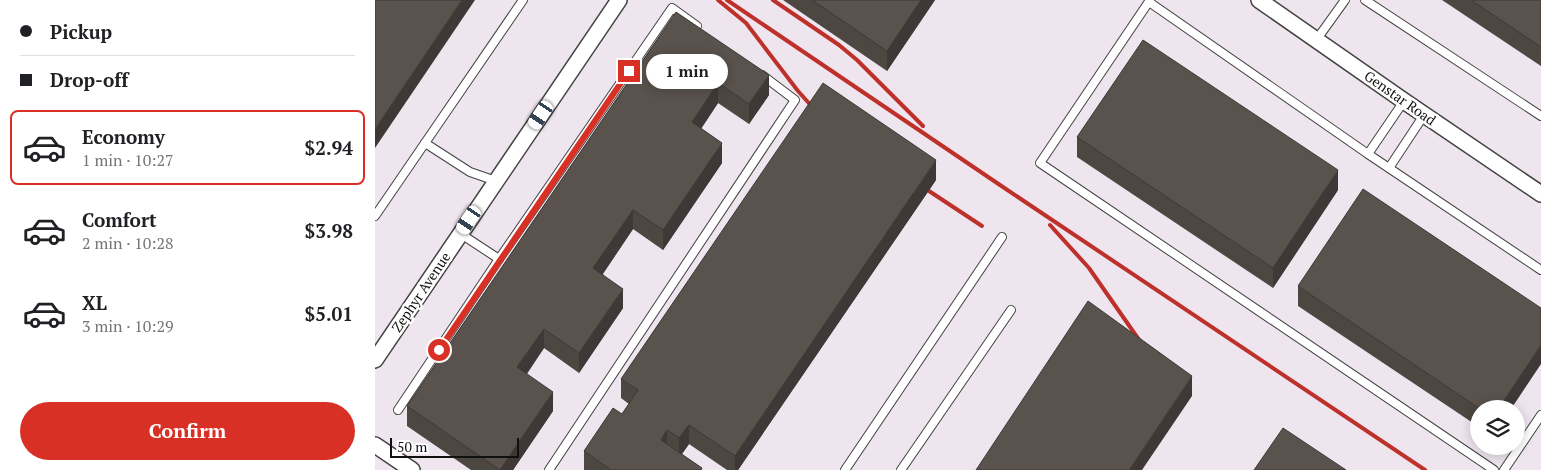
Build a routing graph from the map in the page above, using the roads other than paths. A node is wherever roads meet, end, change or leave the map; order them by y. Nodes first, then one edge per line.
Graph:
1 (523, 0) edge
2 (619, 0) edge
3 (1259, 0) edge
4 (1345, 0) edge
5 (1365, 0) edge
6 (1149, 1) edge
7 (703, 31) edge
8 (1317, 39) junction
9 (757, 71) edge
10 (1404, 101) junction
11 (1425, 115) junction
12 (1541, 116) edge
13 (425, 143) junction
14 (1368, 154) junction
15 (1389, 168) junction
16 (496, 181) junction
17 (1541, 194) edge
18 (375, 216) edge
19 (461, 234) junction
20 (1001, 237) dead end
21 (499, 259) junction
22 (1541, 270) edge
23 (1011, 310) dead end
24 (375, 360) edge
25 (398, 410) dead end
26 (1541, 415) edge
27 (375, 445) edge
28 (412, 470) edge
29 (549, 470) edge
30 (845, 470) edge
31 (901, 470) edge
32 (1495, 470) edge
33 (1504, 470) edge

1 - 13 lane
2 - 16 street, Zephyr Avenue
3 - 8 street, Genstar Road
4 - 8 lane
5 - 12 lane
6 - 14 lane
6 - 32 lane
7 - 21 lane
8 - 10 street, Genstar Road
9 - 29 lane
10 - 11 street, Genstar Road
10 - 14 lane
11 - 15 lane
11 - 17 street, Genstar Road
13 - 16 lane
13 - 18 lane
14 - 15 lane
15 - 22 lane
16 - 19 street, Zephyr Avenue
19 - 21 lane
19 - 24 street, Zephyr Avenue
20 - 30 lane
21 - 25 lane
23 - 31 lane
26 - 33 lane
27 - 28 street

